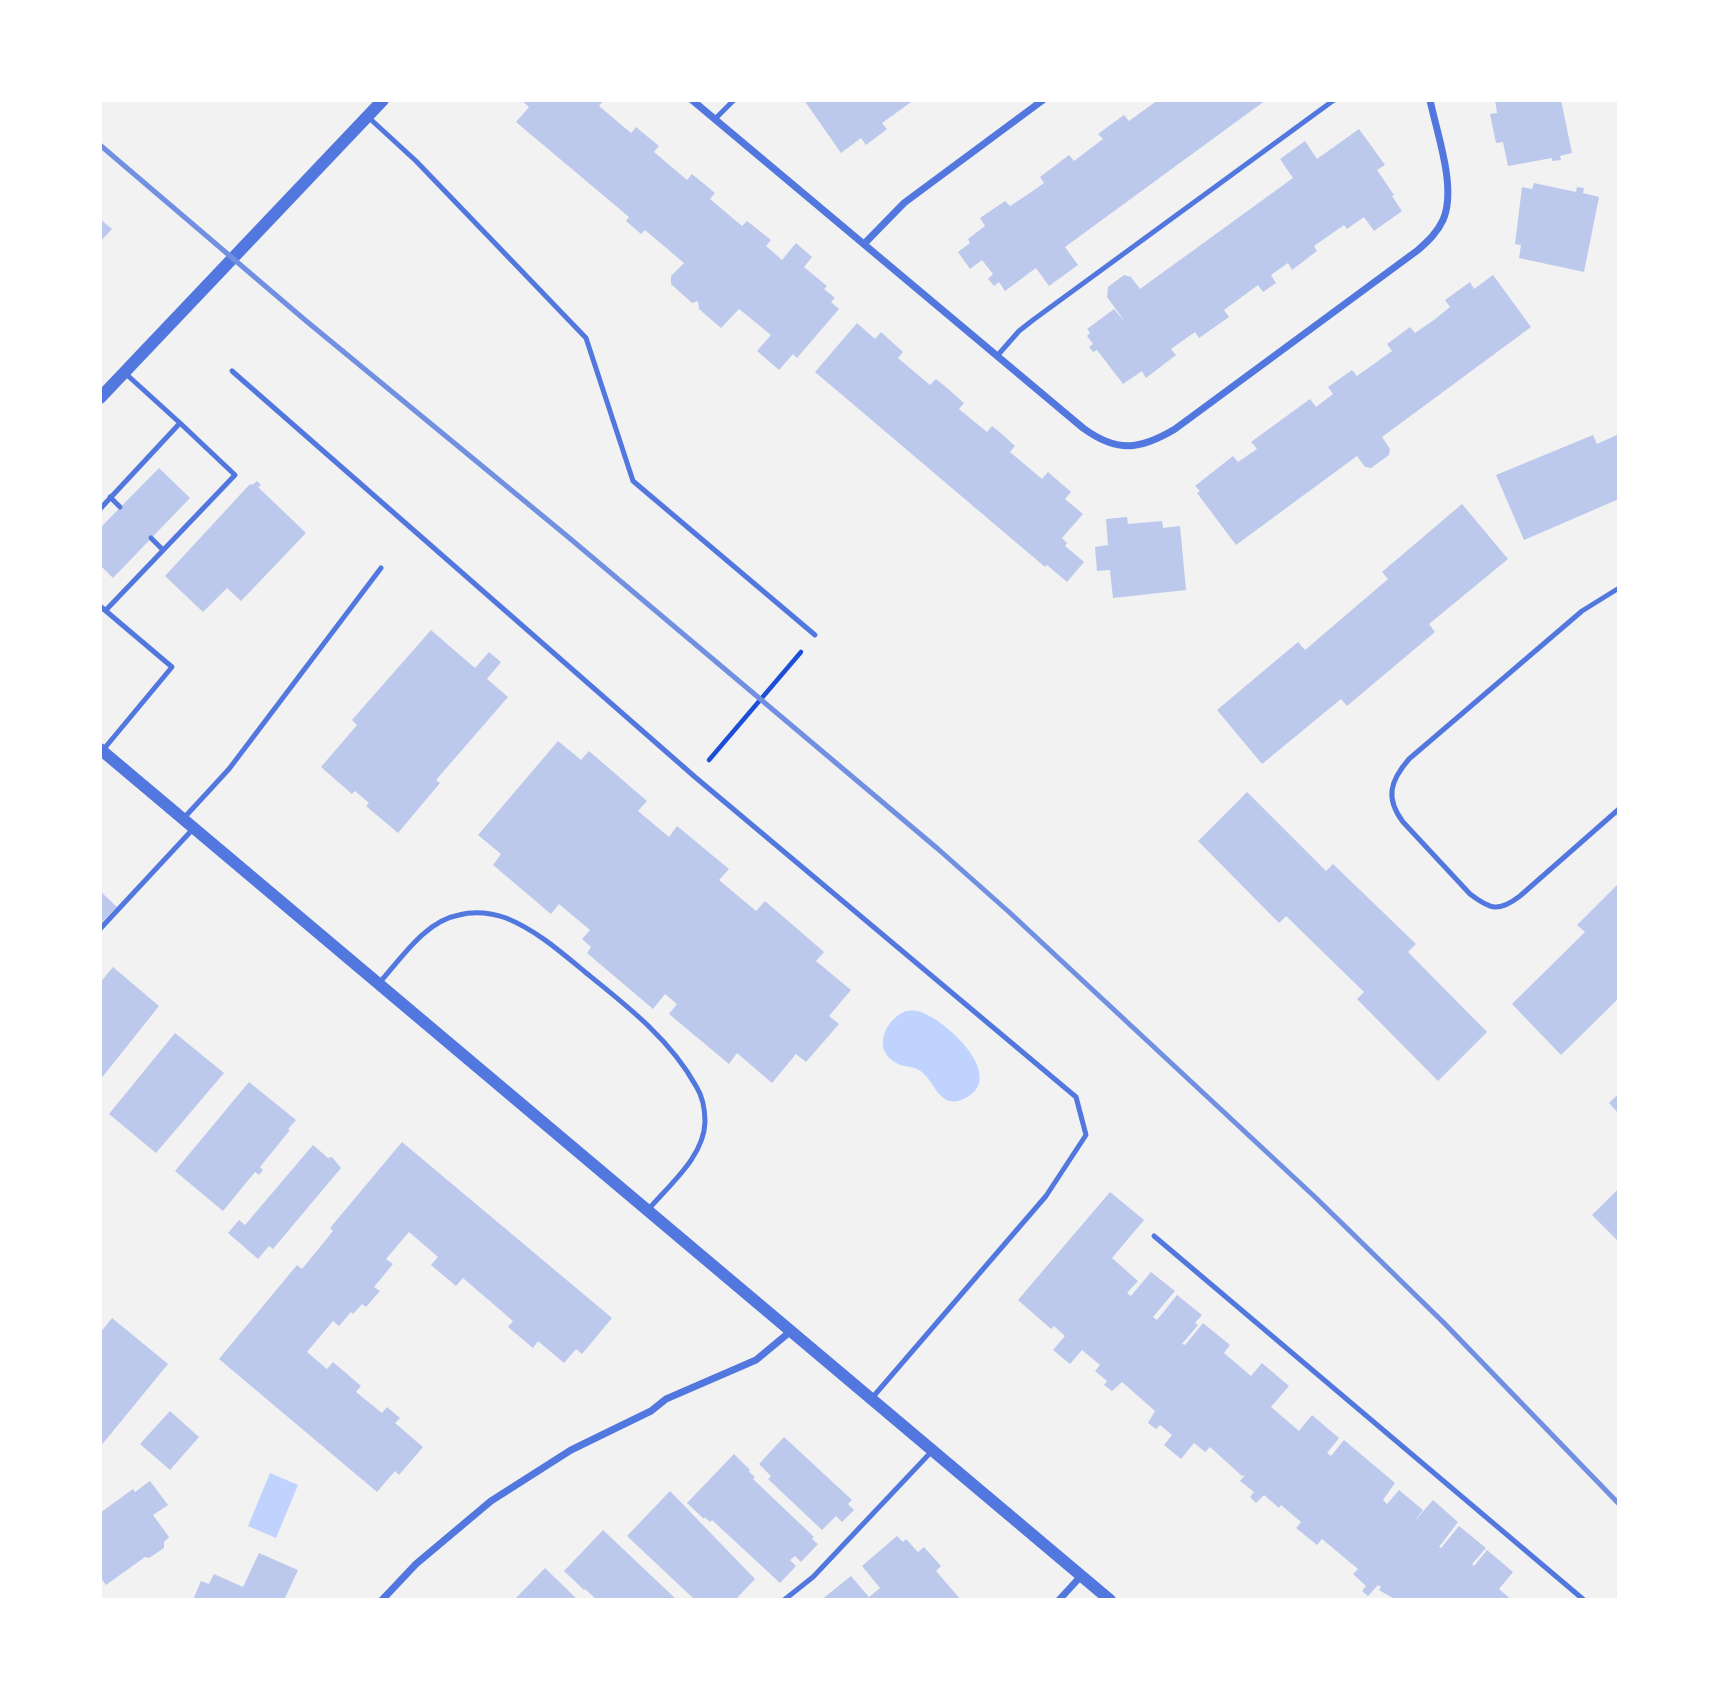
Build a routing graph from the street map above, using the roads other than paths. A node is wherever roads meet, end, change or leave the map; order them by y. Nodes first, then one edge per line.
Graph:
1 (383, 100) edge
2 (692, 100) edge
3 (734, 100) edge
4 (1043, 100) edge
5 (1334, 100) edge
6 (1430, 100) edge
7 (367, 116) junction
8 (715, 119) junction
9 (864, 244) junction
10 (997, 356) junction
11 (232, 371) dead end
12 (124, 372) junction
13 (100, 398) edge
14 (180, 423) junction
15 (110, 497) junction
16 (120, 508) dead end
17 (100, 509) edge
18 (151, 538) dead end
19 (163, 550) junction
20 (381, 568) dead end
21 (1619, 588) edge
22 (100, 606) edge
23 (106, 610) junction
24 (815, 635) road end
25 (101, 750) edge
26 (1619, 810) edge
27 (183, 819) junction
28 (194, 828) junction
29 (100, 929) edge
30 (379, 983) junction
31 (648, 1210) junction
32 (1154, 1236) dead end
33 (791, 1331) junction
34 (872, 1398) junction
35 (933, 1450) junction
36 (1081, 1576) junction
37 (382, 1600) edge
38 (783, 1600) edge
39 (1059, 1600) edge
40 (1111, 1600) edge
41 (1584, 1600) edge

1 - 7 street
2 - 8 street
3 - 8 lane
4 - 9 street
5 - 10 lane
6 - 10 street
7 - 12 street
7 - 24 lane
8 - 9 street
9 - 10 street
11 - 34 lane
12 - 13 street
12 - 14 lane
14 - 15 lane
14 - 19 lane
15 - 16 lane
15 - 17 lane
18 - 19 lane
19 - 23 lane
20 - 27 lane
21 - 26 lane
22 - 23 lane
23 - 25 lane
25 - 27 street
27 - 28 street
28 - 29 lane
28 - 30 street
30 - 31 street
30 - 31 lane
31 - 33 street
32 - 41 lane
33 - 34 street
33 - 37 street
34 - 35 street
35 - 36 street
35 - 38 lane
36 - 39 street
36 - 40 street

